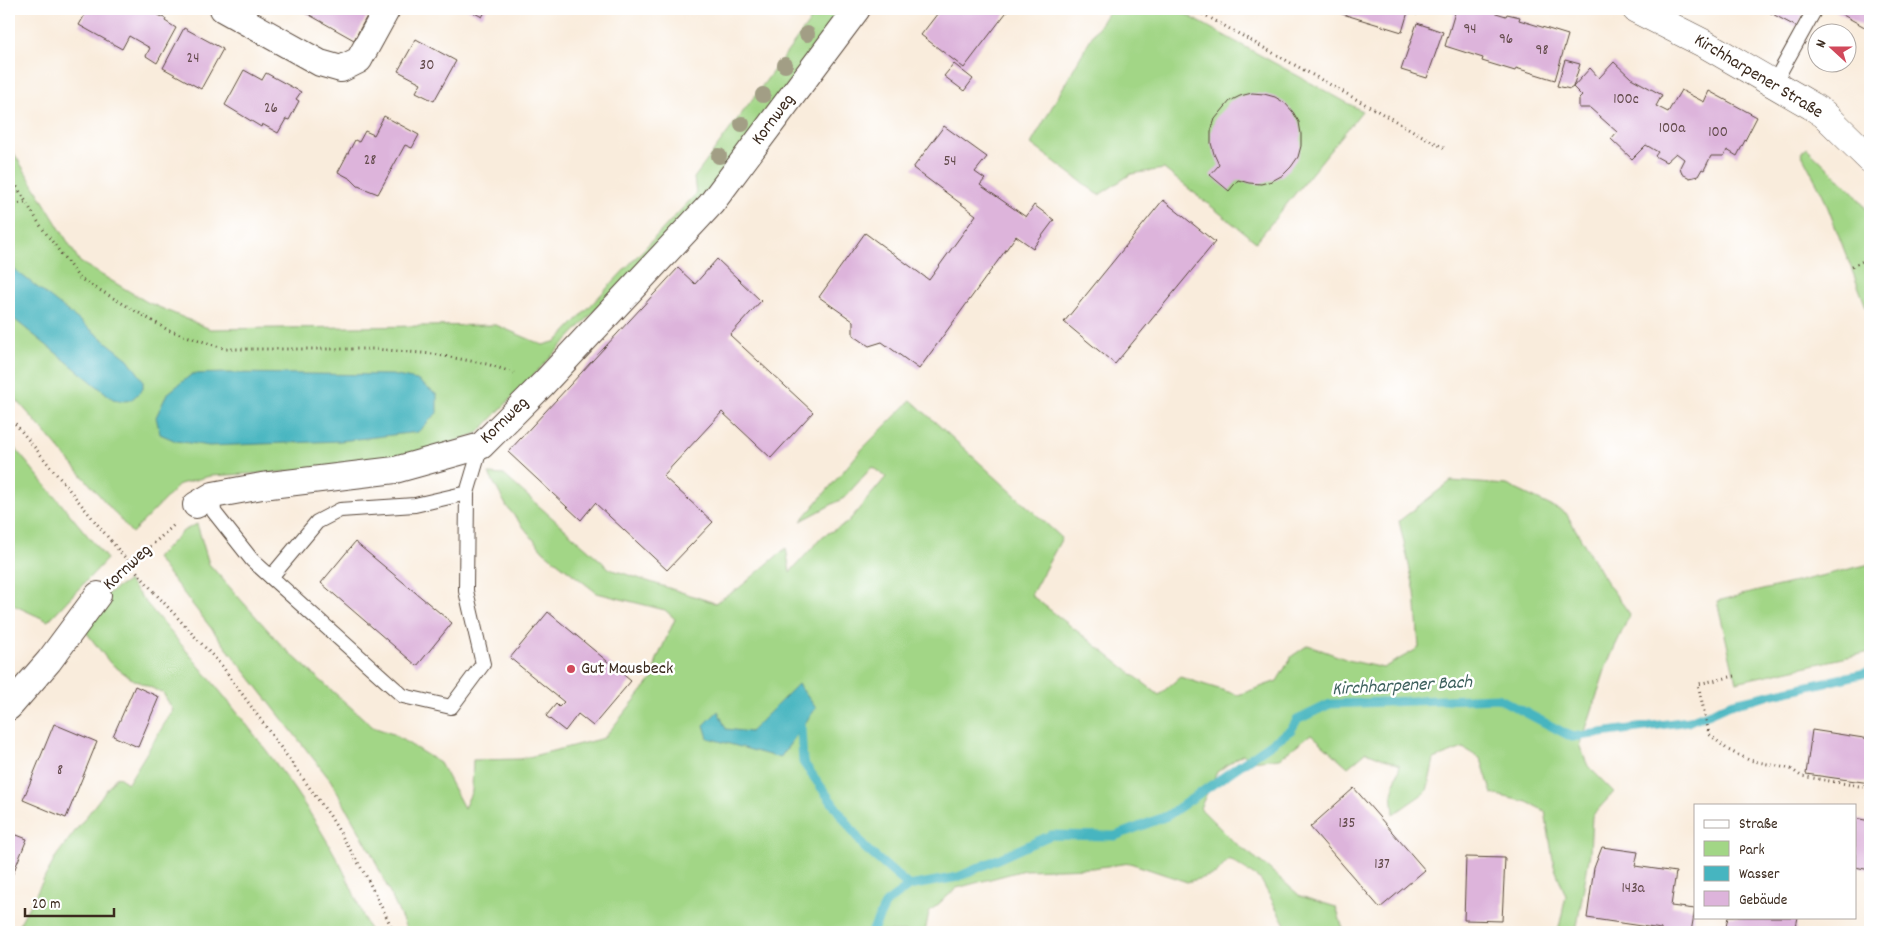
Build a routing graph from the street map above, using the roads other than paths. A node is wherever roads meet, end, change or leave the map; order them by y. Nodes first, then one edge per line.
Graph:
1 (222, 9) edge
2 (387, 9) edge
3 (857, 9) edge
4 (1636, 9) edge
5 (1815, 9) edge
6 (1774, 83) junction
7 (1870, 157) edge
8 (481, 446) junction
9 (467, 493) junction
10 (205, 500) joint
11 (271, 577) junction
12 (98, 595) road end
13 (9, 707) edge

1 - 2 street
3 - 8 street, Kornweg
4 - 6 street, Kirchharpener Straße
5 - 6 lane
6 - 7 street, Kirchharpener Straße
8 - 9 lane
8 - 10 street, Kornweg
9 - 11 lane
9 - 11 lane
10 - 11 lane
12 - 13 street, Kornweg

